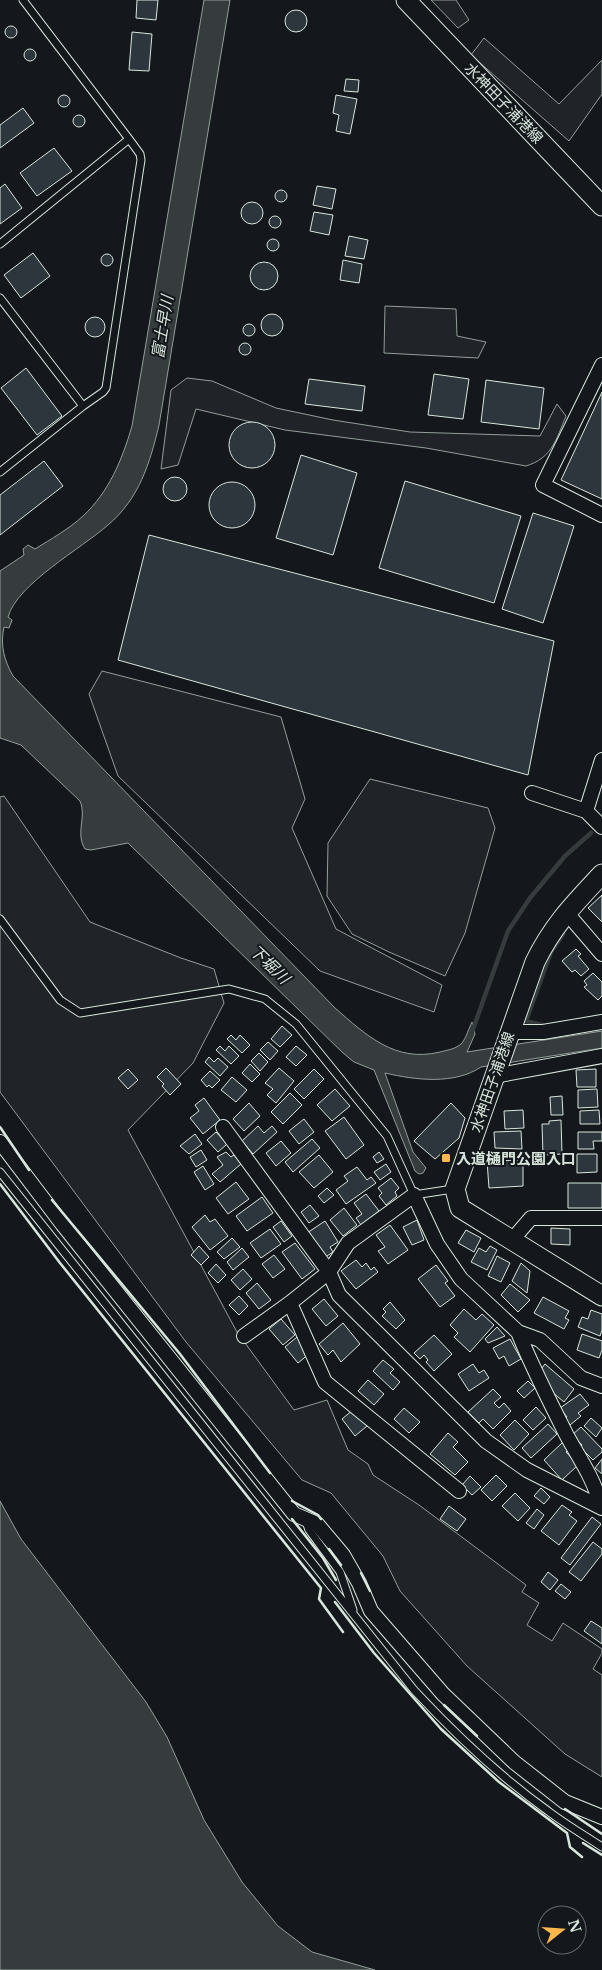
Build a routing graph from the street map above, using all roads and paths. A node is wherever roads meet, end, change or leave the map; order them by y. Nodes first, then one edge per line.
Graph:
1 (23, 0) edge
2 (406, 0) edge
3 (129, 139) junction
4 (602, 206) edge
5 (0, 244) edge
6 (0, 298) edge
7 (602, 365) edge
8 (83, 406) junction
9 (0, 472) edge
10 (602, 515) edge
11 (602, 760) edge
12 (532, 793) dead end
13 (586, 811) junction
14 (602, 827) edge
15 (602, 874) edge
16 (566, 912) junction
17 (0, 919) edge
18 (602, 954) edge
19 (602, 1022) edge
20 (508, 1037) junction
21 (602, 1056) edge
22 (495, 1073) junction
23 (223, 1127) dead end
24 (0, 1142) edge
25 (0, 1172) edge
26 (455, 1189) junction
27 (414, 1195) junction
28 (602, 1218) edge
29 (512, 1240) junction
30 (329, 1272) junction
31 (602, 1296) edge
32 (290, 1303) junction
33 (518, 1332) junction
34 (244, 1336) dead end
35 (602, 1386) edge
36 (459, 1491) dead end
37 (602, 1507) edge
38 (305, 1518) junction
39 (354, 1614) junction
40 (601, 1818) edge
41 (602, 1848) edge

1 - 3 lane
2 - 4 main road, 水神田子浦港線
3 - 5 lane
3 - 8 lane
6 - 8 lane
7 - 10 street
8 - 9 lane
11 - 13 street
12 - 13 street
13 - 14 street
15 - 16 main road, 水神田子浦港線
16 - 18 street
16 - 20 main road, 水神田子浦港線
17 - 27 lane
19 - 20 street
20 - 22 main road, 水神田子浦港線
21 - 22 street
22 - 26 main road, 水神田子浦港線
23 - 30 street
24 - 38 street
25 - 39 lane
26 - 27 lane
26 - 29 main road
27 - 30 street
27 - 33 street
28 - 29 street
29 - 31 main road
30 - 32 street
30 - 37 street
32 - 34 street
32 - 36 street
33 - 35 street
33 - 37 street
38 - 39 lane
38 - 40 street
39 - 41 lane

